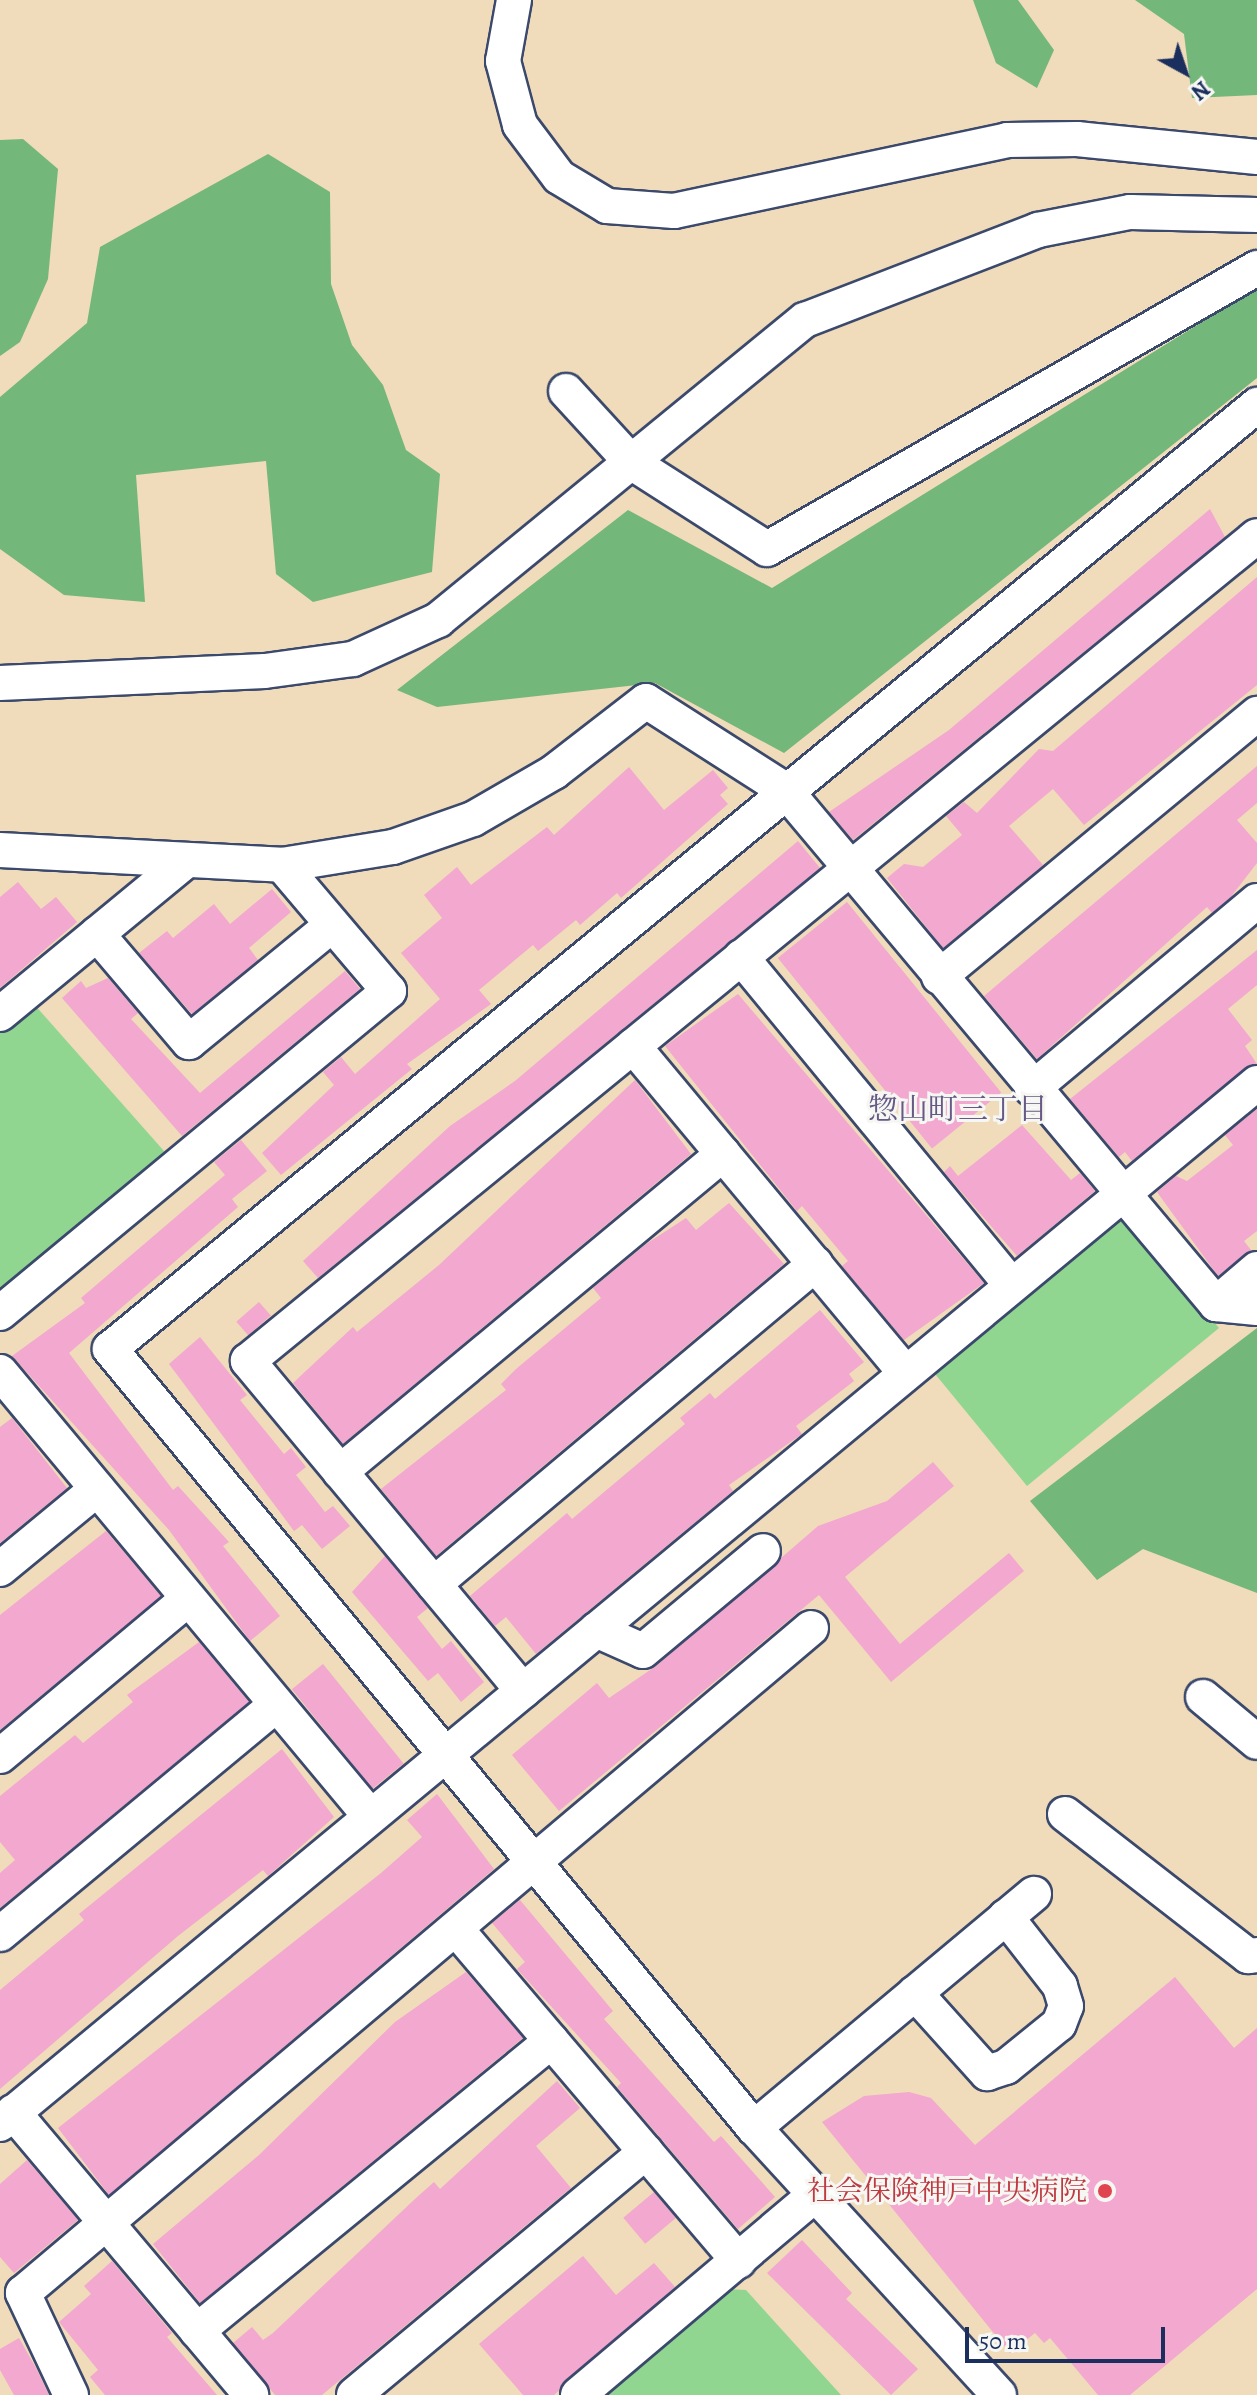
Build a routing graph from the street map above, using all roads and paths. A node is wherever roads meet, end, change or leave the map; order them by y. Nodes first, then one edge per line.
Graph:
1 (514, 0) edge
2 (1257, 157) edge
3 (1257, 215) edge
4 (1257, 268) edge
5 (566, 391) dead end
6 (1257, 405) edge
7 (631, 462) junction
8 (1257, 536) edge
9 (0, 683) edge
10 (1257, 714) edge
11 (785, 790) junction
12 (0, 850) edge
13 (187, 860) junction
14 (282, 865) junction
15 (848, 868) junction
16 (1257, 901) edge
17 (332, 925) junction
18 (97, 934) junction
19 (741, 957) junction
20 (939, 977) junction
21 (0, 1014) edge
22 (633, 1046) junction
23 (1257, 1083) edge
24 (1032, 1089) junction
25 (723, 1154) junction
26 (1122, 1196) junction
27 (815, 1264) junction
28 (1257, 1269) edge
29 (1011, 1285) junction
30 (1216, 1304) junction
31 (1257, 1308) edge
32 (0, 1313) edge
33 (904, 1371) junction
34 (1, 1377) edge
35 (340, 1472) junction
36 (97, 1489) junction
37 (763, 1551) dead end
38 (0, 1569) edge
39 (434, 1584) junction
40 (188, 1599) junction
41 (811, 1628) dead end
42 (596, 1630) junction
43 (523, 1691) junction
44 (1203, 1697) dead end
45 (276, 1705) junction
46 (1257, 1742) edge
47 (444, 1755) junction
48 (0, 1756) edge
49 (1065, 1814) dead end
50 (370, 1816) junction
51 (533, 1863) junction
52 (1034, 1894) dead end
53 (1006, 1917) junction
54 (456, 1929) junction
55 (0, 1934) edge
56 (1257, 1955) edge
57 (915, 1993) junction
58 (551, 2041) junction
59 (6, 2118) edge
60 (754, 2128) junction
61 (646, 2152) junction
62 (815, 2195) junction
63 (105, 2221) junction
64 (739, 2261) junction
65 (197, 2331) junction
66 (71, 2395) edge
67 (251, 2395) edge
68 (354, 2395) edge
69 (578, 2395) edge
70 (999, 2395) edge

1 - 2 street
3 - 7 street
4 - 7 street
5 - 7 street
6 - 11 street
7 - 9 street
8 - 15 street
10 - 20 street
11 - 14 street
11 - 15 street
11 - 47 street
12 - 13 street
13 - 14 street
13 - 18 street
14 - 17 street
15 - 19 street
15 - 20 street
16 - 24 street
17 - 18 street
17 - 32 street
18 - 21 street
19 - 22 street
19 - 29 street
20 - 24 street
22 - 25 street
22 - 35 street
23 - 26 street
24 - 26 street
25 - 27 street
25 - 35 street
26 - 29 street
26 - 30 street
27 - 33 street
27 - 39 street
28 - 30 street
29 - 33 street
30 - 31 street
33 - 42 street
34 - 36 street
35 - 39 street
36 - 38 street
36 - 40 street
37 - 42 street
39 - 43 street
40 - 45 street
40 - 48 street
41 - 51 street
42 - 43 street
43 - 47 street
44 - 46 street
45 - 50 street
45 - 55 street
47 - 50 street
47 - 51 street
49 - 56 street
50 - 59 street
51 - 54 street
51 - 60 street
52 - 53 street
53 - 57 street
53 - 57 street
54 - 58 street
54 - 63 street
57 - 60 street
58 - 61 street
58 - 65 street
59 - 63 street
60 - 62 street
61 - 64 street
61 - 68 street
62 - 64 street
62 - 70 street
63 - 65 street
63 - 66 street
64 - 69 street
65 - 67 street

